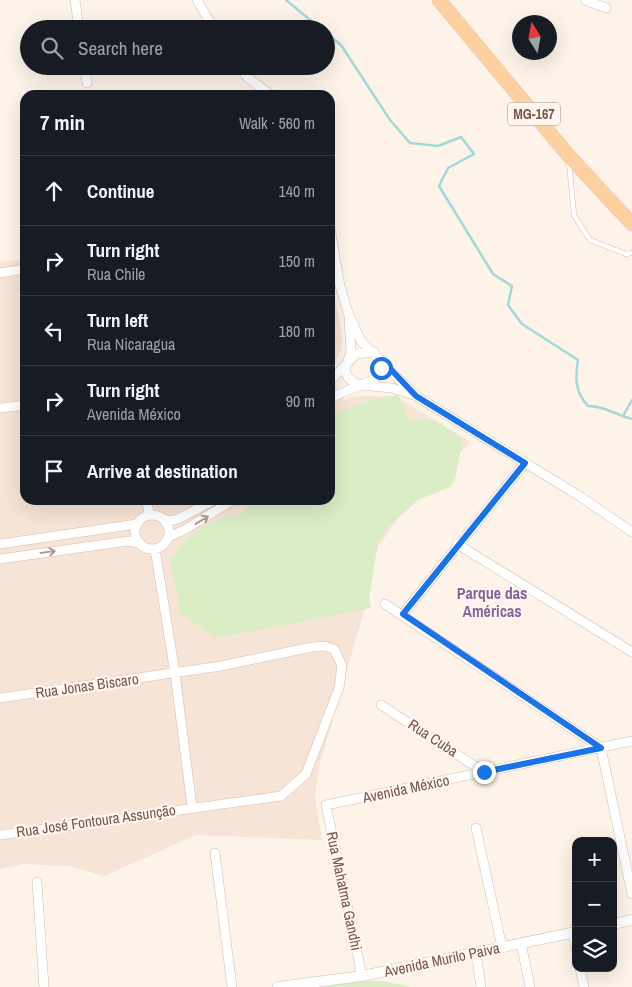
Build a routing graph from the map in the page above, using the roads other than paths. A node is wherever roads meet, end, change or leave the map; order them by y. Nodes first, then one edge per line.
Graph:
1 (75, 0) edge
2 (197, 0) edge
3 (439, 0) edge
4 (585, 0) edge
5 (606, 8) dead end
6 (78, 20) edge
7 (209, 20) edge
8 (86, 75) edge
9 (246, 75) edge
10 (87, 84) dead end
11 (264, 90) edge
12 (569, 156) junction
13 (632, 224) edge
14 (632, 253) edge
15 (335, 257) edge
16 (20, 270) edge
17 (0, 273) edge
18 (348, 313) junction
19 (374, 352) junction
20 (382, 360) junction
21 (346, 362) junction
22 (335, 377) edge
23 (362, 385) junction
24 (335, 396) edge
25 (416, 396) junction
26 (20, 405) edge
27 (0, 408) edge
28 (525, 463) junction
29 (148, 505) edge
30 (205, 505) edge
31 (225, 505) edge
32 (149, 515) junction
33 (164, 519) junction
34 (137, 524) junction
35 (632, 532) edge
36 (169, 537) junction
37 (140, 543) junction
38 (0, 544) edge
39 (458, 544) junction
40 (155, 549) junction
41 (0, 559) edge
42 (386, 604) dead end
43 (403, 614) junction
44 (334, 649) joint
45 (632, 652) edge
46 (174, 673) junction
47 (0, 698) edge
48 (381, 705) dead end
49 (632, 741) edge
50 (601, 748) junction
51 (484, 772) junction
52 (326, 805) joint
53 (192, 807) junction
54 (476, 828) dead end
55 (0, 835) edge
56 (215, 853) dead end
57 (37, 882) dead end
58 (632, 894) edge
59 (632, 920) edge
60 (617, 923) edge
61 (572, 932) edge
62 (521, 943) junction
63 (502, 947) junction
64 (476, 952) junction
65 (581, 972) edge
66 (362, 976) junction
67 (44, 987) edge
68 (232, 987) edge
69 (278, 987) edge
70 (481, 987) edge
71 (530, 987) edge
72 (584, 987) edge

1 - 6 street
2 - 7 street
3 - 12 main road, MG-167
4 - 5 street
8 - 10 street
9 - 11 street
12 - 13 main road, MG-167
12 - 14 lane
15 - 18 street
16 - 17 street
18 - 19 street
18 - 21 street
19 - 20 street
19 - 21 street
20 - 23 street
20 - 25 street
21 - 22 street
21 - 23 street
23 - 24 street
23 - 25 street
25 - 28 street
26 - 27 street
28 - 35 street
28 - 39 street
29 - 32 street
30 - 33 street
36 -> 31 street
32 - 33 street
32 - 34 street
33 - 36 street
34 - 37 street
34 - 38 street
36 - 40 street
37 - 40 street
41 -> 37 street
39 - 43 street
39 - 45 street
40 - 46 street
42 - 43 street
43 - 50 street
44 - 46 street, Rua Jonas Biscaro
44 - 53 street, Rua José Fontoura Assunção
46 - 47 street, Rua Jonas Biscaro
46 - 53 street
48 - 51 street, Rua Cuba
49 - 50 street, Avenida México
50 - 51 street, Avenida México
50 - 58 street
51 - 52 street, Avenida México
52 - 66 street, Rua Mahatma Gandhi
53 - 55 street, Rua José Fontoura Assunção
54 - 63 street
56 - 68 street
57 - 67 street
59 - 60 street
61 - 62 street, Avenida Murilo Paiva
62 - 63 street, Avenida Murilo Paiva
62 - 71 street
63 - 64 street, Avenida Murilo Paiva
64 - 66 street, Avenida Murilo Paiva
64 - 70 street
65 - 72 street
66 - 69 street, Avenida Murilo Paiva

